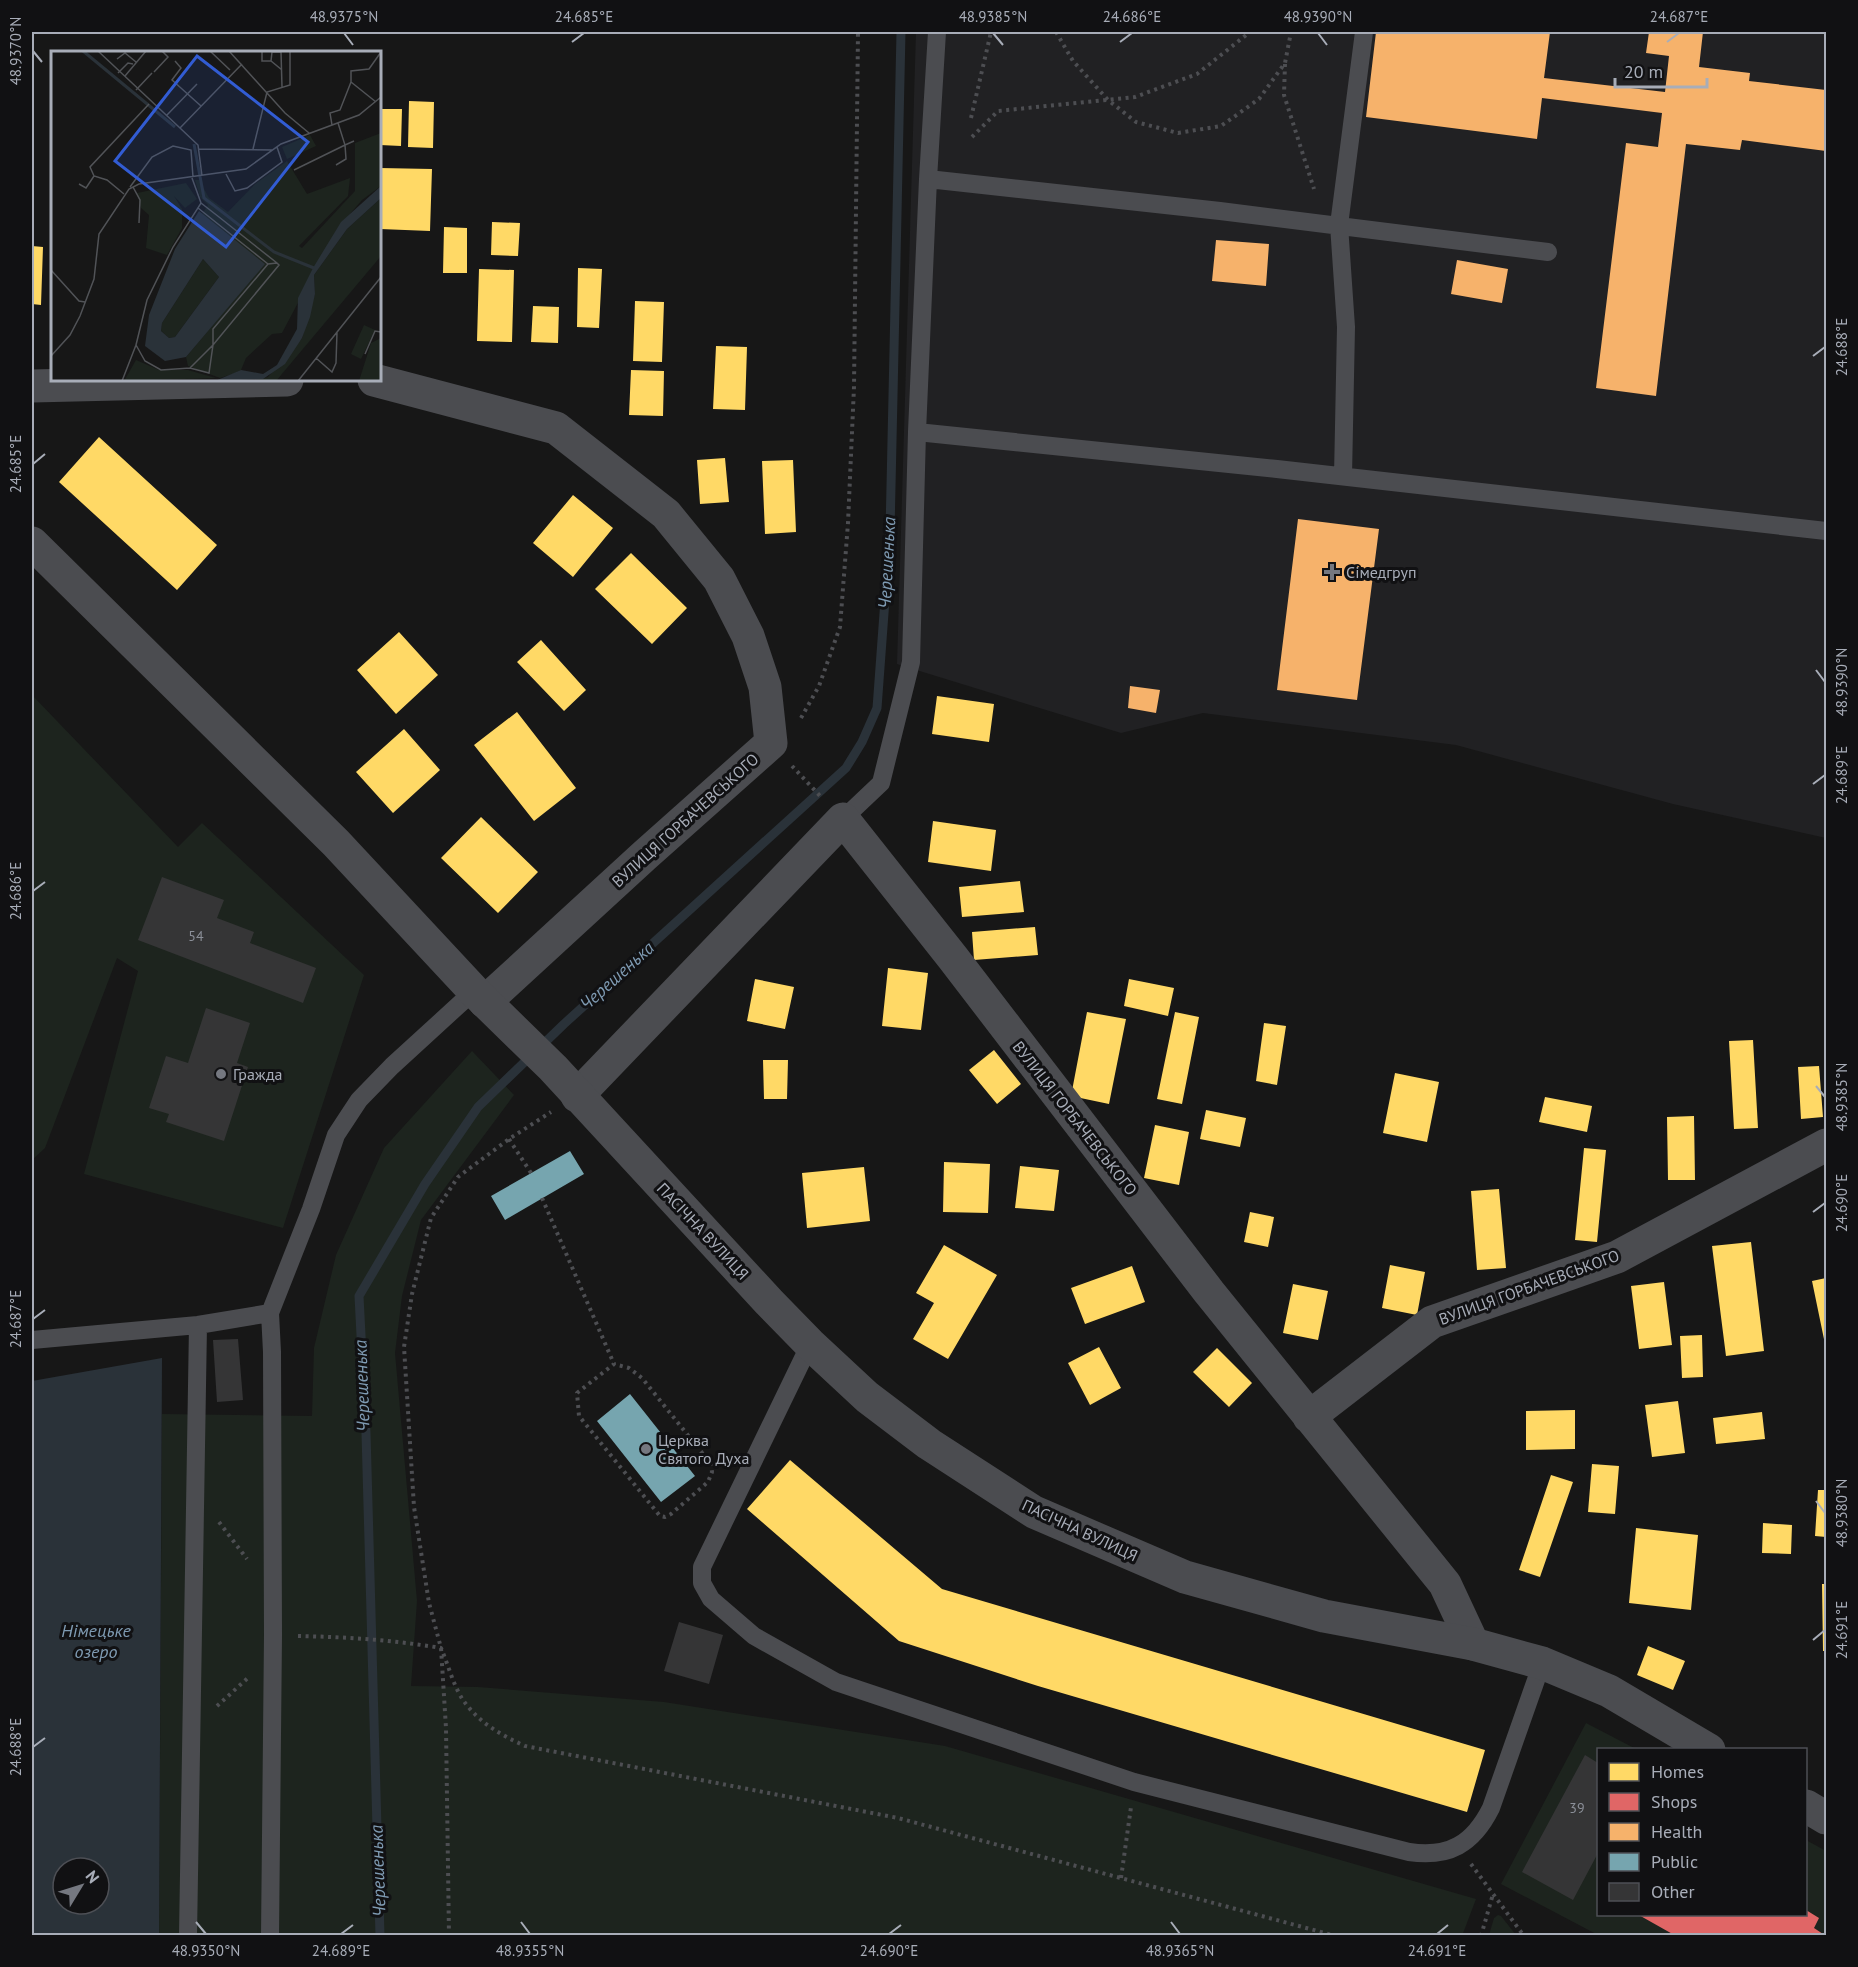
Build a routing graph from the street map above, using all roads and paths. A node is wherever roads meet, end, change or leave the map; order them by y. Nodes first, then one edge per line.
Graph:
1 (858, 32) edge
2 (937, 32) edge
3 (991, 32) edge
4 (1056, 32) edge
5 (1250, 32) edge
6 (1291, 32) edge
7 (1364, 32) edge
8 (1285, 63) junction
9 (1108, 100) junction
10 (971, 118) dead end
11 (972, 137) dead end
12 (928, 178) junction
13 (1314, 189) dead end
14 (1340, 225) junction
15 (1548, 252) dead end
16 (244, 381) edge
17 (378, 381) edge
18 (32, 386) edge
19 (917, 432) junction
20 (1343, 476) junction
21 (1827, 531) edge
22 (32, 543) edge
23 (771, 743) junction
24 (836, 812) junction
25 (479, 997) junction
26 (577, 1096) junction
27 (509, 1139) junction
28 (1827, 1145) edge
29 (531, 1173) dead end
30 (542, 1198) dead end
31 (270, 1313) junction
32 (198, 1325) junction
33 (32, 1340) edge
34 (810, 1344) junction
35 (614, 1364) junction
36 (1309, 1417) junction
37 (195, 1491) junction
38 (273, 1593) junction
39 (273, 1635) junction
40 (1473, 1644) junction
41 (441, 1648) junction
42 (273, 1656) junction
43 (1542, 1663) junction
44 (191, 1729) junction
45 (1708, 1748) edge
46 (1134, 1782) junction
47 (1807, 1807) edge
48 (1827, 1818) edge
49 (1458, 1846) junction
50 (1122, 1878) junction
51 (1493, 1894) junction
52 (188, 1935) edge
53 (270, 1935) edge
54 (449, 1935) edge
55 (1336, 1935) edge
56 (1481, 1935) edge
57 (1524, 1935) edge

1 - 23 path
2 - 12 lane
3 - 10 path
4 - 9 path
5 - 9 path
6 - 8 path
7 - 14 lane
8 - 9 path
8 - 13 path
9 - 11 path
12 - 14 lane
12 - 19 lane
14 - 15 lane
14 - 20 lane
16 - 18 street
17 - 23 street, ВУЛИЦЯ ГОРБАЧЕВСЬКОГО
19 - 20 lane
19 - 24 lane
20 - 21 lane
22 - 25 street, ПАСІЧНА ВУЛИЦЯ
23 - 24 path
23 - 25 street, ВУЛИЦЯ ГОРБАЧЕВСЬКОГО
24 - 26 street
24 - 36 street, ВУЛИЦЯ ГОРБАЧЕВСЬКОГО
25 - 26 street, ПАСІЧНА ВУЛИЦЯ
25 - 31 lane
26 - 27 path
26 - 34 street, ПАСІЧНА ВУЛИЦЯ
27 - 29 path
27 - 41 path
28 - 36 street, ВУЛИЦЯ ГОРБАЧЕВСЬКОГО
30 - 35 path
31 - 32 lane
31 - 38 lane
32 - 33 lane
32 - 37 lane
34 - 40 street, ПАСІЧНА ВУЛИЦЯ
34 - 46 lane
35 - 35 path
36 - 40 street, ВУЛИЦЯ ГОРБАЧЕВСЬКОГО
37 - 38 path
37 - 44 lane
38 - 39 lane
39 - 41 path
39 - 42 lane
40 - 43 street, ПАСІЧНА ВУЛИЦЯ
41 - 50 path
41 - 54 path
42 - 44 path
42 - 53 lane
43 - 45 street, ПАСІЧНА ВУЛИЦЯ
43 - 49 lane
44 - 52 lane
46 - 49 lane
46 - 50 path
47 - 48 street
49 - 51 path
50 - 55 path
51 - 56 path
51 - 57 path

